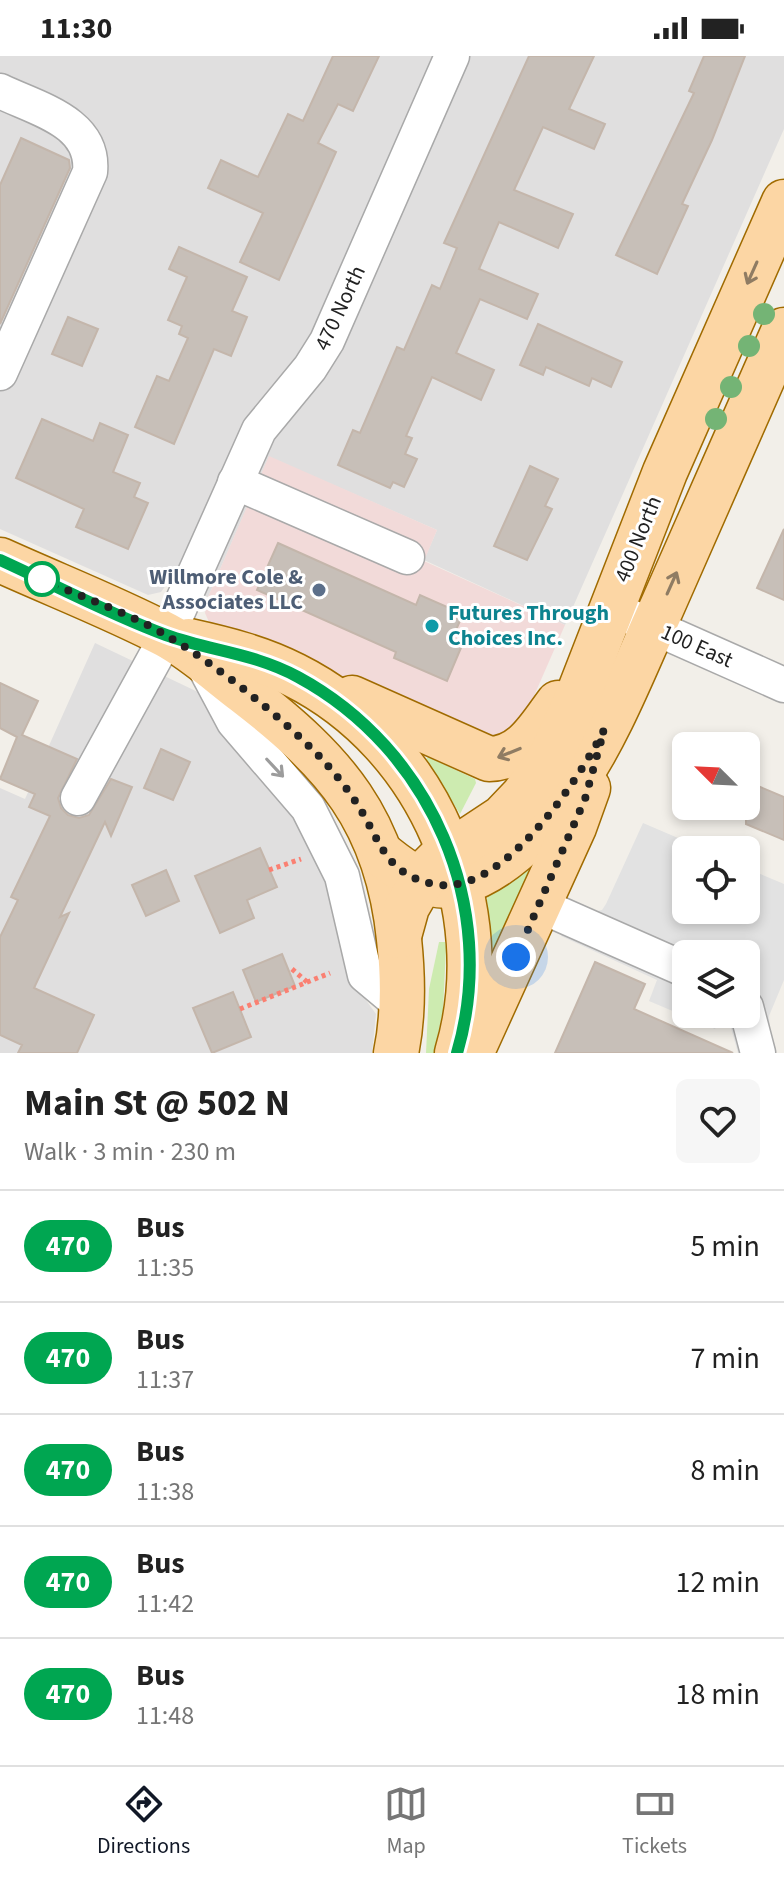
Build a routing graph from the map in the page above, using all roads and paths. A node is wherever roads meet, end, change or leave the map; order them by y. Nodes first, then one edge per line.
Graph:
1 (452, 56) edge
2 (0, 91) edge
3 (784, 202) edge
4 (784, 330) edge
5 (0, 373) edge
6 (235, 482) junction
7 (407, 557) dead end
8 (0, 560) edge
9 (610, 608) junction
10 (653, 627) junction
11 (184, 647) junction
12 (595, 653) junction
13 (295, 675) junction
14 (784, 685) edge
15 (604, 730) junction
16 (78, 798) dead end
17 (384, 856) junction
18 (301, 859) dead end
19 (269, 870) dead end
20 (444, 872) junction
21 (539, 905) junction
22 (399, 936) junction
23 (672, 964) edge
24 (292, 969) dead end
25 (330, 973) dead end
26 (307, 982) junction
27 (402, 1006) junction
28 (240, 1009) dead end
29 (751, 1028) edge
30 (396, 1053) edge
31 (457, 1053) edge
32 (471, 1053) edge
33 (758, 1053) edge

1 - 6 street, 470 North
2 - 5 street
3 -> 9 main road, 400 North
10 -> 4 main road
6 - 7 street
6 - 11 street, 470 North
8 - 11 main road
9 - 10 street, 100 East
9 - 12 main road, 400 North
10 - 14 street, 100 East
10 - 15 main road
11 - 13 main road
11 - 16 street, 470 North
11 - 17 main road
11 -> 27 street
12 -> 13 main road
12 - 20 main road, 400 North
13 - 20 main road
15 - 20 main road
15 - 21 main road
17 - 20 main road
17 - 22 main road
18 - 19 path
20 - 22 main road
20 - 31 main road
21 - 23 street
21 - 32 main road
22 - 27 main road
24 - 26 path
25 - 26 path
26 - 28 path
27 - 30 main road
29 - 33 street

